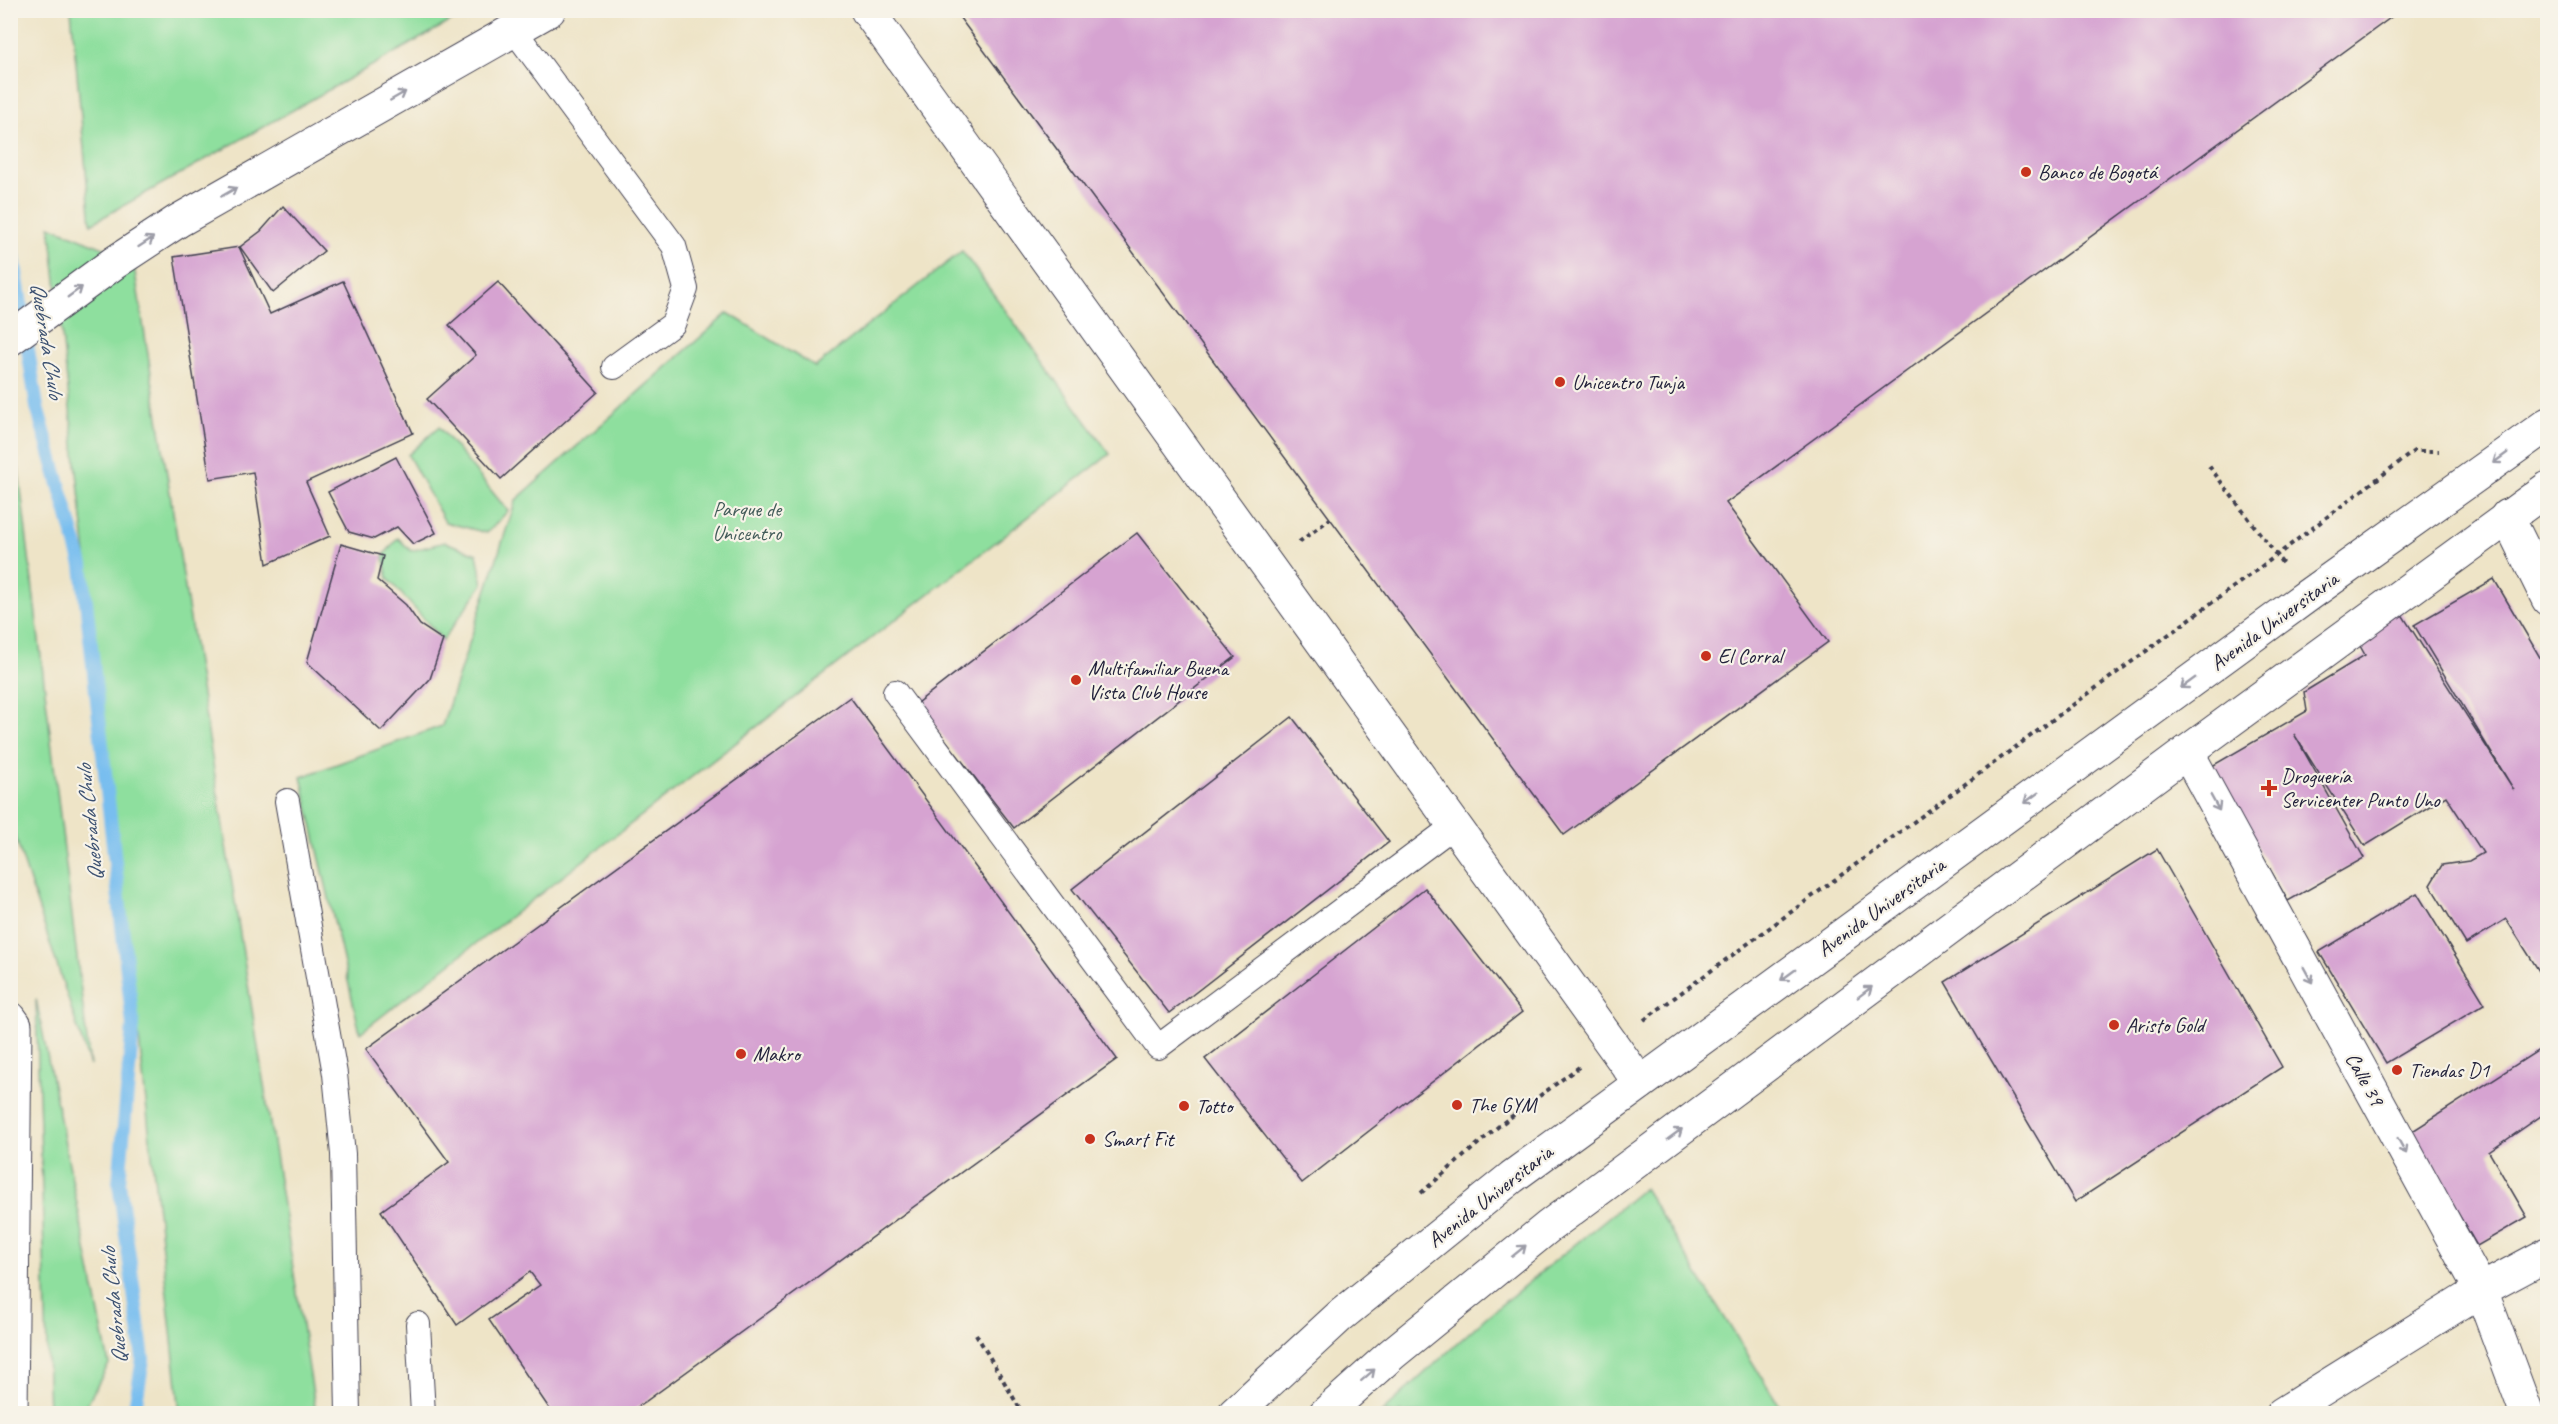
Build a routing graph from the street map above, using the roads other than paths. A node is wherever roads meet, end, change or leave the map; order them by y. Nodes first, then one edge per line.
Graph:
1 (549, 10) edge
2 (867, 10) edge
3 (514, 30) junction
4 (10, 339) edge
5 (614, 367) dead end
6 (2547, 424) edge
7 (2547, 488) edge
8 (2507, 516) junction
9 (2547, 599) edge
10 (895, 692) dead end
11 (2187, 752) junction
12 (288, 801) dead end
13 (1455, 825) junction
14 (10, 1018) edge
15 (1640, 1083) junction
16 (2547, 1254) edge
17 (2481, 1290) junction
18 (418, 1324) dead end
19 (11, 1413) edge
20 (348, 1413) edge
21 (423, 1413) edge
22 (1234, 1413) edge
23 (1324, 1413) edge
24 (2282, 1413) edge
25 (2527, 1413) edge

1 - 3 street
2 - 13 street
4 -> 3 street
3 - 5 lane
6 -> 15 street, Avenida Universitaria
7 - 8 street
8 - 9 street
8 - 11 street
10 - 13 lane
11 -> 17 street, Calle 39
23 -> 11 street
12 - 20 lane
13 - 15 street
14 - 19 street
15 - 22 street, Avenida Universitaria
16 - 17 street
17 - 24 street
17 - 25 street, Calle 39
18 - 21 lane

